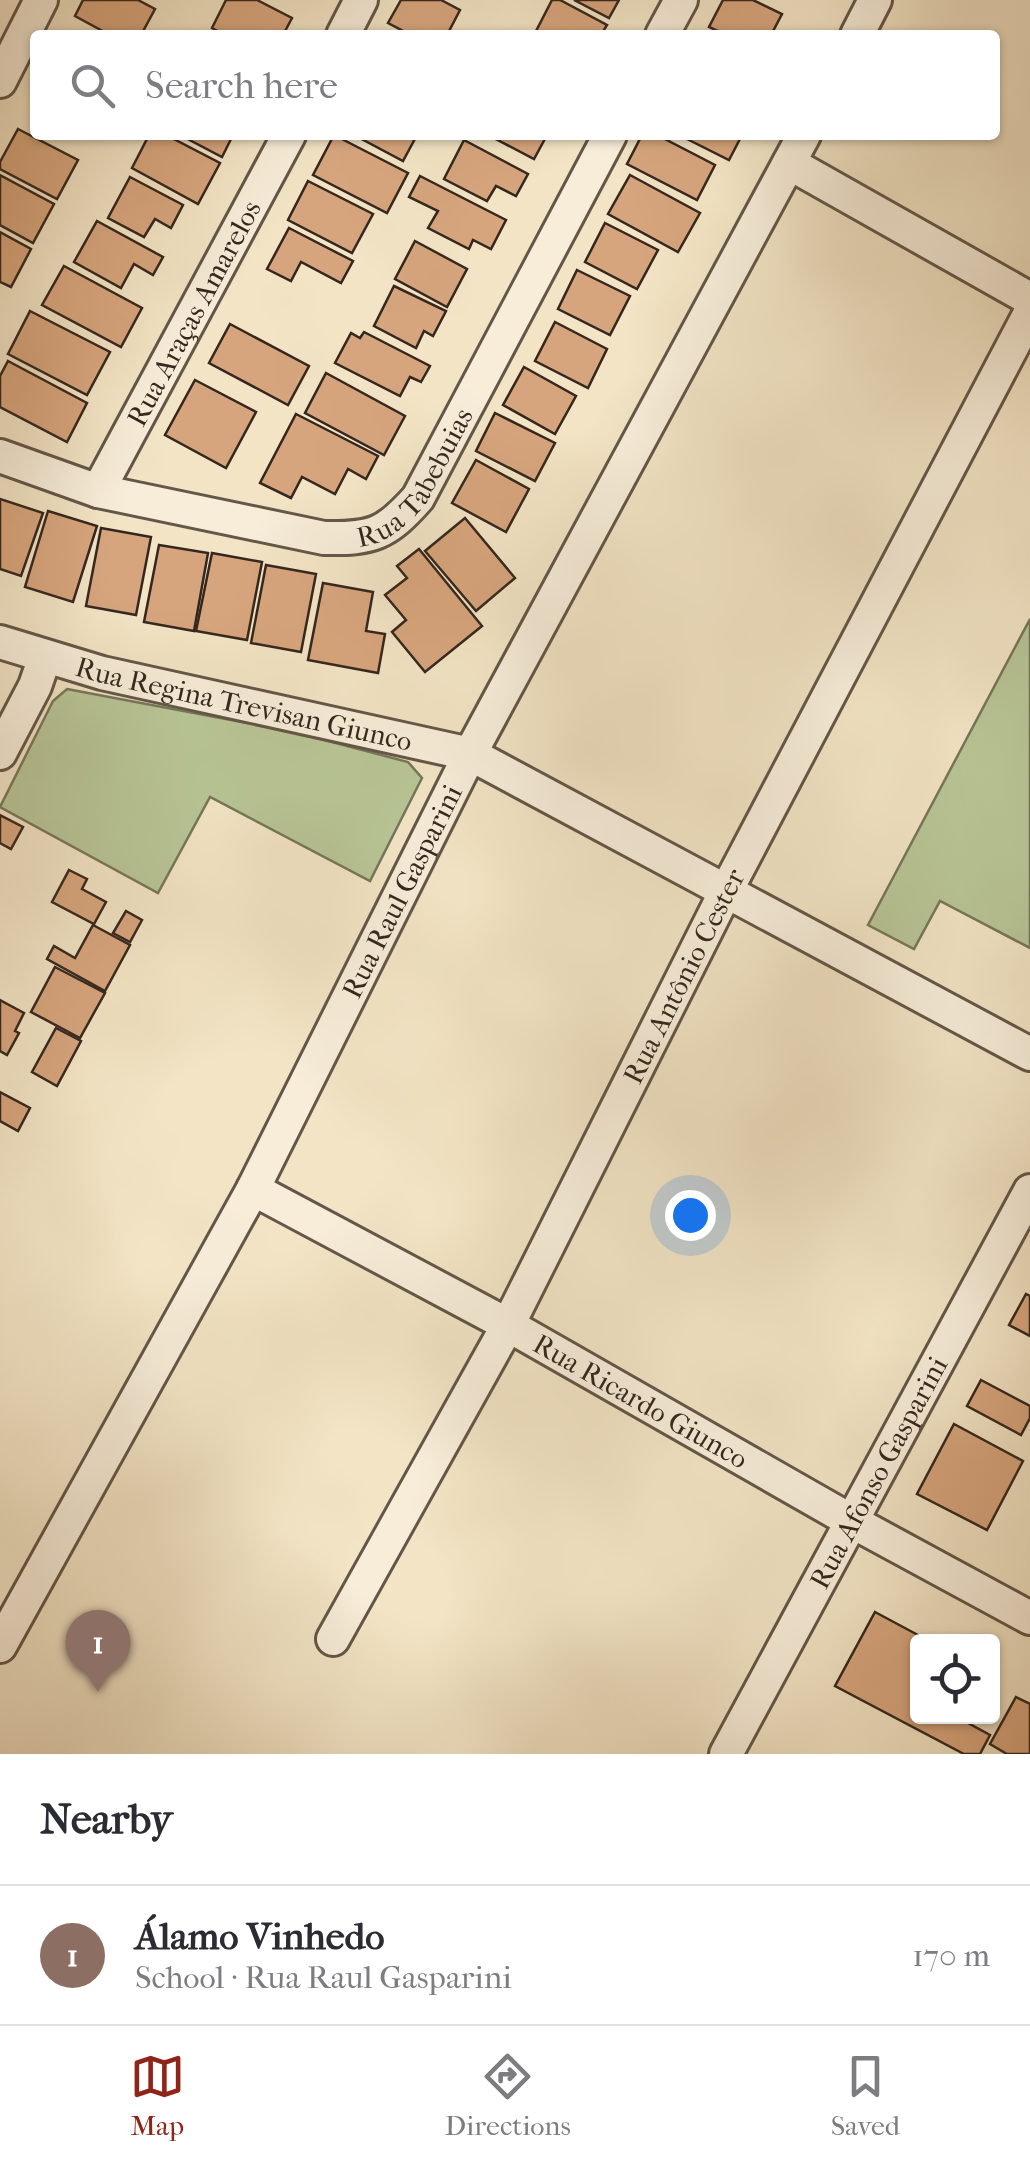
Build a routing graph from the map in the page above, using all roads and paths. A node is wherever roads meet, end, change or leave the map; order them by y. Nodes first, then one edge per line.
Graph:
1 (41, 0) edge
2 (361, 0) edge
3 (680, 0) edge
4 (875, 0) edge
5 (345, 30) edge
6 (665, 30) edge
7 (860, 30) edge
8 (0, 81) edge
9 (286, 140) edge
10 (607, 140) edge
11 (796, 149) edge
12 (1030, 299) edge
13 (1030, 314) edge
14 (0, 456) edge
15 (98, 492) junction
16 (0, 642) edge
17 (46, 658) junction
18 (0, 753) edge
19 (470, 754) junction
20 (725, 893) junction
21 (1030, 1054) edge
22 (253, 1189) junction
23 (1030, 1190) edge
24 (508, 1325) junction
25 (854, 1522) junction
26 (1030, 1618) edge
27 (333, 1639) dead end
28 (0, 1646) edge
29 (726, 1754) edge

1 - 8 street
2 - 5 street
3 - 6 street
4 - 7 street
9 - 15 street, Rua Araças Amarelos
10 - 15 street, Rua Tabebuias
11 - 12 street
11 - 19 street, Rua Raul Gasparini
13 - 20 street, Rua Antônio Cester
14 - 15 street, Rua Tabebuias
16 - 17 street, Rua Regina Trevisan Giunco
17 - 18 street
17 - 19 street, Rua Regina Trevisan Giunco
19 - 20 street, Rua Regina Trevisan Giunco
19 - 22 street, Rua Raul Gasparini
20 - 21 street, Rua Regina Trevisan Giunco
20 - 24 street, Rua Antônio Cester
22 - 24 street, Rua Ricardo Giunco
22 - 28 street, Rua Raul Gasparini
23 - 25 street, Rua Afonso Gasparini
24 - 25 street, Rua Ricardo Giunco
24 - 27 street, Rua Antônio Cester
25 - 26 street, Rua Ricardo Giunco
25 - 29 street, Rua Afonso Gasparini

